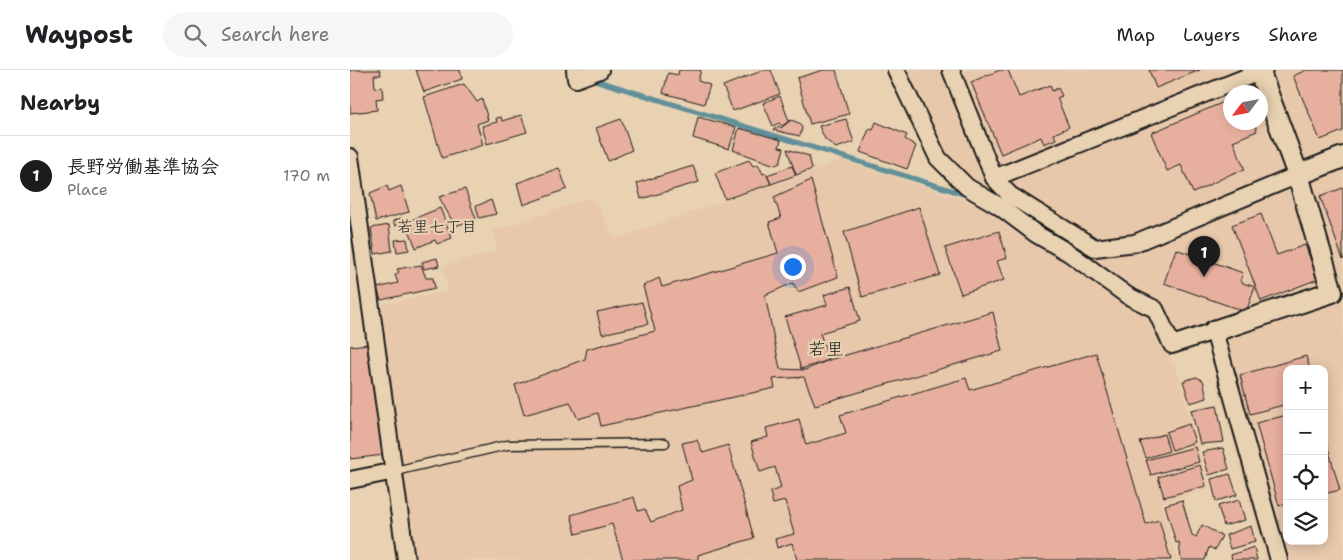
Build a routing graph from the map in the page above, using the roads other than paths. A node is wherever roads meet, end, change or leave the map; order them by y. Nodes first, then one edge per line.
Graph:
1 (575, 70) edge
2 (600, 70) edge
3 (896, 70) edge
4 (951, 70) edge
5 (1261, 71) edge
6 (350, 157) edge
7 (1343, 157) edge
8 (1298, 175) junction
9 (994, 178) junction
10 (1214, 331) junction
11 (665, 443) dead end
12 (395, 471) junction
13 (350, 480) edge
14 (406, 560) edge
15 (1279, 560) edge

1 - 2 street
3 - 10 street
4 - 9 street
5 - 8 street
5 - 9 street
6 - 12 street
7 - 8 street
8 - 9 street
8 - 10 street
10 - 15 street
11 - 12 lane
12 - 13 street
12 - 14 street

